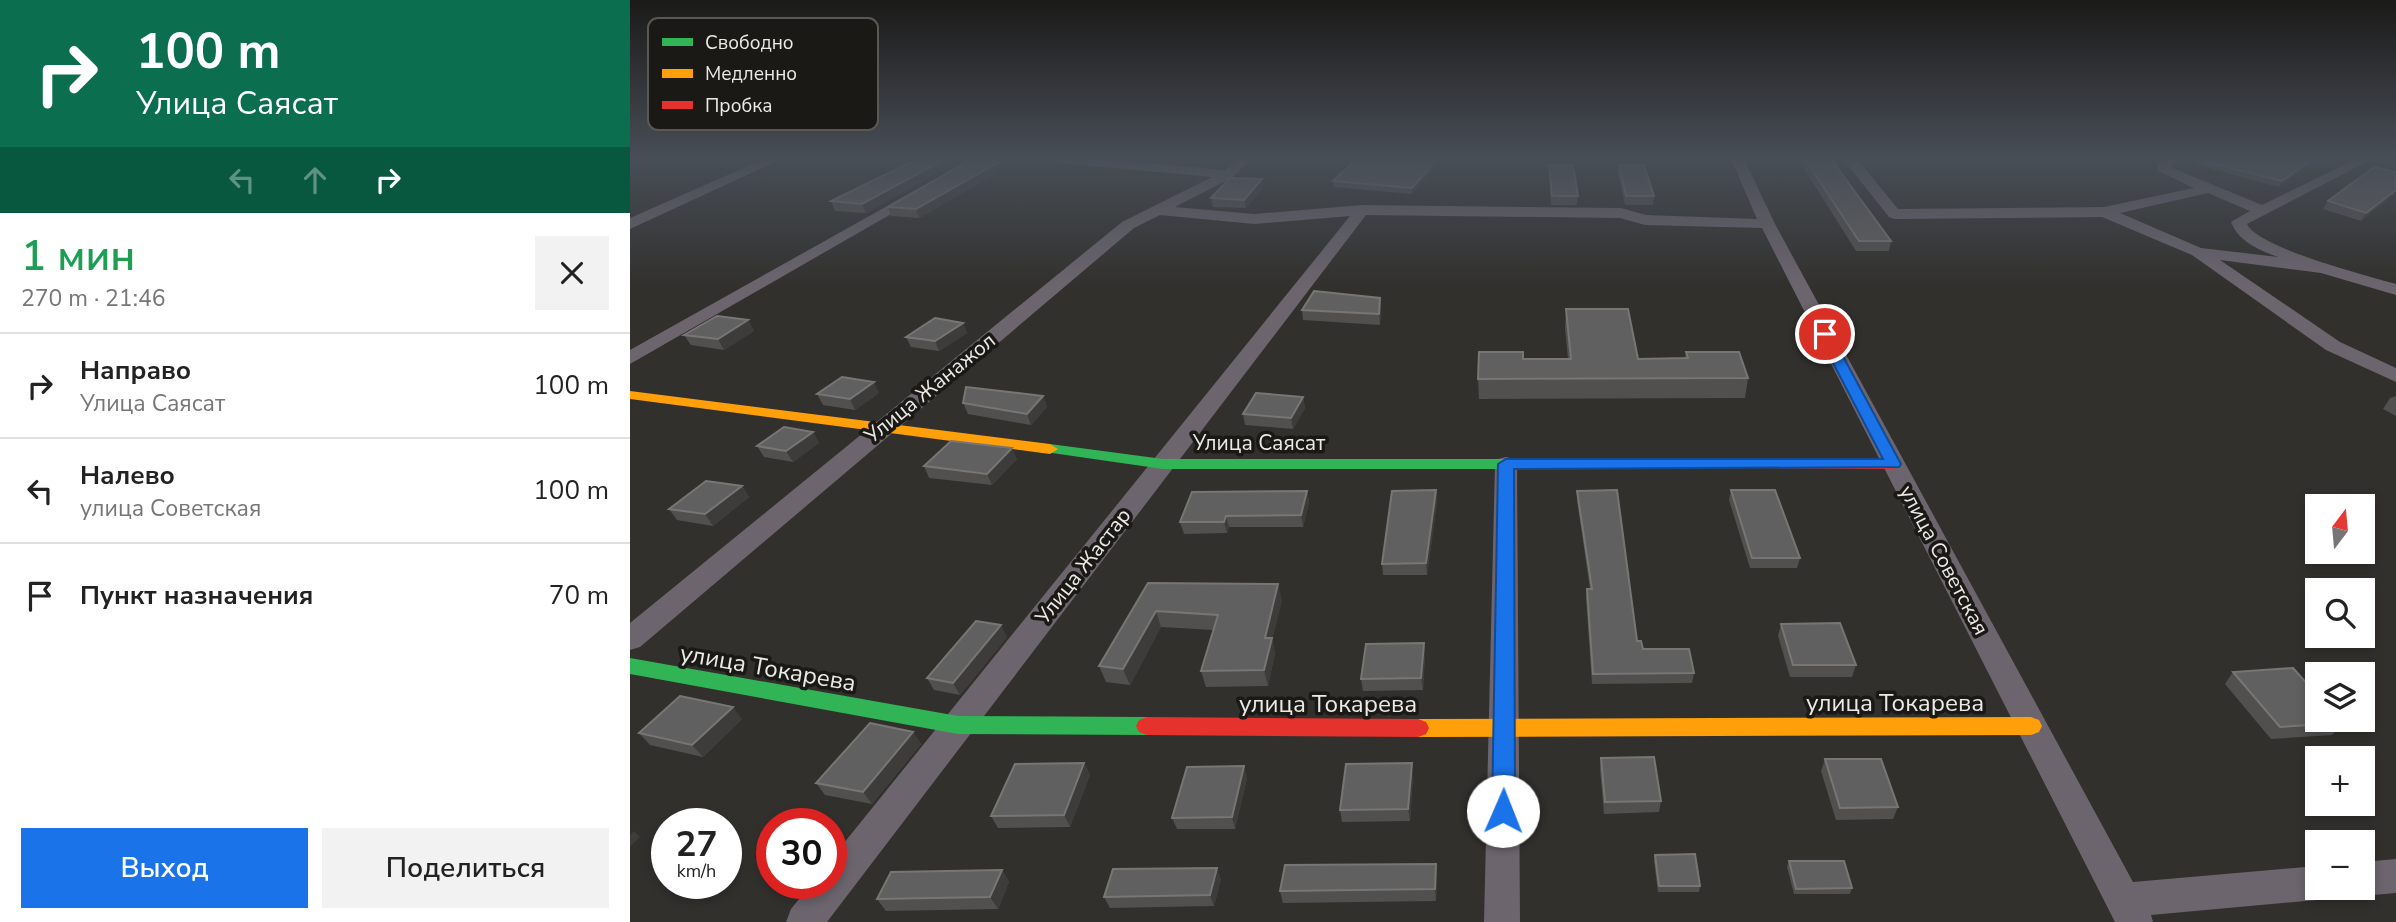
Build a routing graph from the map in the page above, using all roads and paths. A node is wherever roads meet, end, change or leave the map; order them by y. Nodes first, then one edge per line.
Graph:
1 (679, 202) edge
2 (901, 202) edge
3 (1173, 202) edge
4 (1757, 202) edge
5 (1884, 202) edge
6 (2149, 202) edge
7 (2240, 202) edge
8 (2277, 202) edge
9 (1157, 210) junction
10 (1362, 210) junction
11 (2260, 210) junction
12 (2104, 212) junction
13 (630, 224) edge
14 (1766, 224) junction
15 (2197, 252) junction
16 (2323, 268) junction
17 (2396, 290) edge
18 (630, 358) edge
19 (2396, 376) edge
20 (630, 395) edge
21 (881, 428) junction
22 (1163, 464) junction
23 (1506, 464) junction
24 (1893, 464) junction
25 (630, 639) edge
26 (630, 666) edge
27 (958, 725) junction
28 (2032, 726) junction
29 (1504, 728) junction
30 (2396, 876) edge
31 (2375, 878) edge
32 (2305, 885) edge
33 (2130, 911) edge
34 (804, 922) edge
35 (1503, 922) edge

1 - 13 street
2 - 18 street
3 - 9 street, Улица Жанажол
4 - 14 street, улица Советская
5 - 12 street
6 - 12 street
7 - 11 street
8 - 11 street
9 - 10 street
9 - 21 street, Улица Жанажол
10 - 14 street
10 - 22 street, Улица Жастар
11 - 16 street
12 - 15 street
14 - 24 street, улица Советская
15 - 16 street
15 - 19 street
16 - 17 street
20 - 21 street, Улица Саясат
21 - 22 street, Улица Саясат
21 - 25 street, Улица Жанажол
22 - 23 street, Улица Саясат
22 - 27 street, Улица Жастар
23 - 24 street, Улица Саясат
23 - 29 street
24 - 28 street, улица Советская
26 - 27 street, улица Токарева
27 - 29 street, улица Токарева
27 - 34 street, Улица Жастар
28 - 29 street, улица Токарева
28 - 33 street, улица Советская
29 - 35 street
30 - 31 street
32 - 33 street

